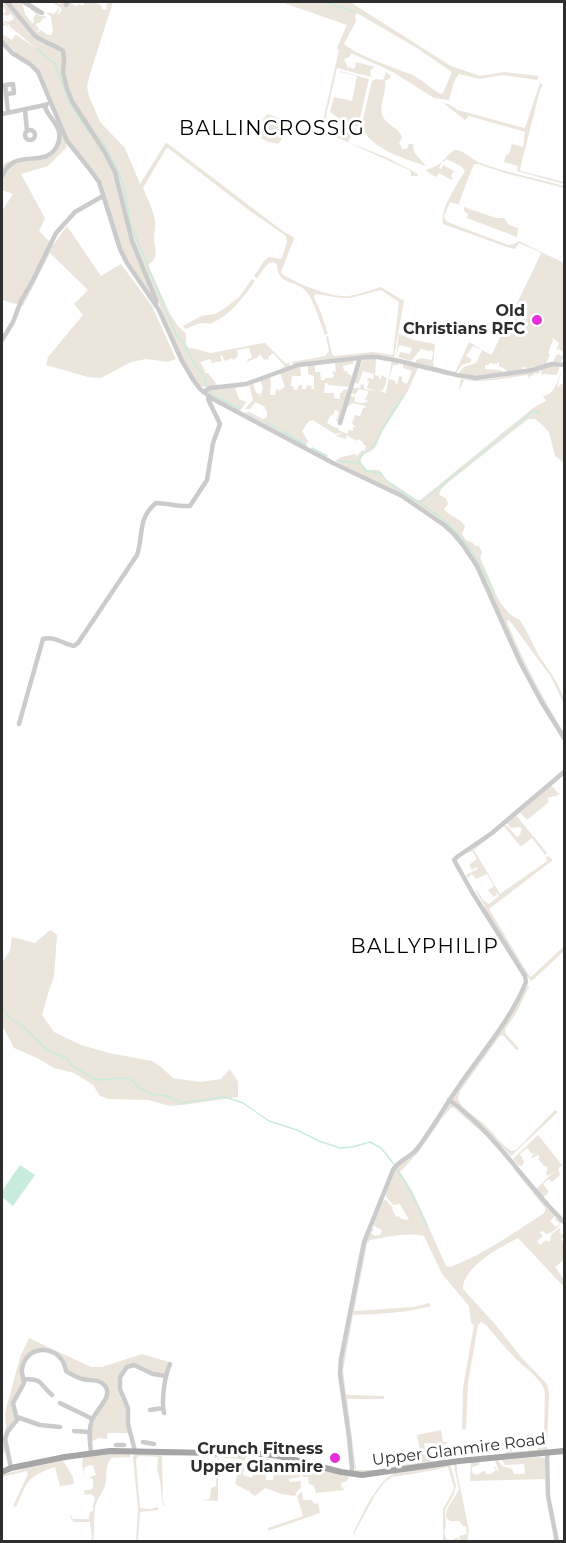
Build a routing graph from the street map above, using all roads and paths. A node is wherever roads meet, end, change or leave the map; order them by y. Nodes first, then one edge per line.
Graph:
1 (7, 2) edge
2 (24, 2) edge
3 (42, 13) dead end
4 (2, 42) edge
5 (6, 94) dead end
6 (48, 103) junction
7 (25, 110) junction
8 (8, 112) junction
9 (2, 114) edge
10 (27, 131) dead end
11 (2, 176) edge
12 (103, 196) junction
13 (156, 306) junction
14 (2, 340) edge
15 (360, 358) junction
16 (564, 365) edge
17 (203, 392) junction
18 (209, 397) junction
19 (340, 423) dead end
20 (19, 724) dead end
21 (564, 738) edge
22 (564, 772) edge
23 (449, 1100) junction
24 (564, 1222) edge
25 (170, 1364) dead end
26 (165, 1376) junction
27 (24, 1379) junction
28 (52, 1385) dead end
29 (60, 1403) dead end
30 (150, 1410) dead end
31 (17, 1418) junction
32 (92, 1419) junction
33 (60, 1427) dead end
34 (74, 1431) dead end
35 (89, 1432) junction
36 (148, 1443) dead end
37 (135, 1450) junction
38 (147, 1451) junction
39 (564, 1451) edge
40 (91, 1453) junction
41 (547, 1453) junction
42 (11, 1468) junction
43 (2, 1472) edge
44 (351, 1474) junction
45 (557, 1542) edge

1 - 13 street
2 - 3 street
4 - 6 street
5 - 8 street
6 - 7 street
6 - 11 street
6 - 12 street
7 - 8 street
7 - 10 street
8 - 9 street
12 - 13 street
12 - 14 street
13 - 17 street
15 - 16 street
15 - 17 street
15 - 19 street
17 - 18 street
18 - 20 street
18 - 21 street
22 - 23 street
23 - 24 street
23 - 44 street
25 - 26 street
26 - 30 street
26 - 37 street
27 - 28 street
27 - 31 street
27 - 32 street
29 - 32 street
31 - 33 street
31 - 42 street
32 - 35 street
34 - 35 street
35 - 40 street
36 - 38 street
37 - 38 main road, Upper Glanmire Road
37 - 40 main road, Upper Glanmire Road
38 - 44 main road, Upper Glanmire Road
39 - 41 main road, Upper Glanmire Road
40 - 42 main road, Upper Glanmire Road
41 - 44 main road, Upper Glanmire Road
41 - 45 street
42 - 43 main road, Upper Glanmire Road

